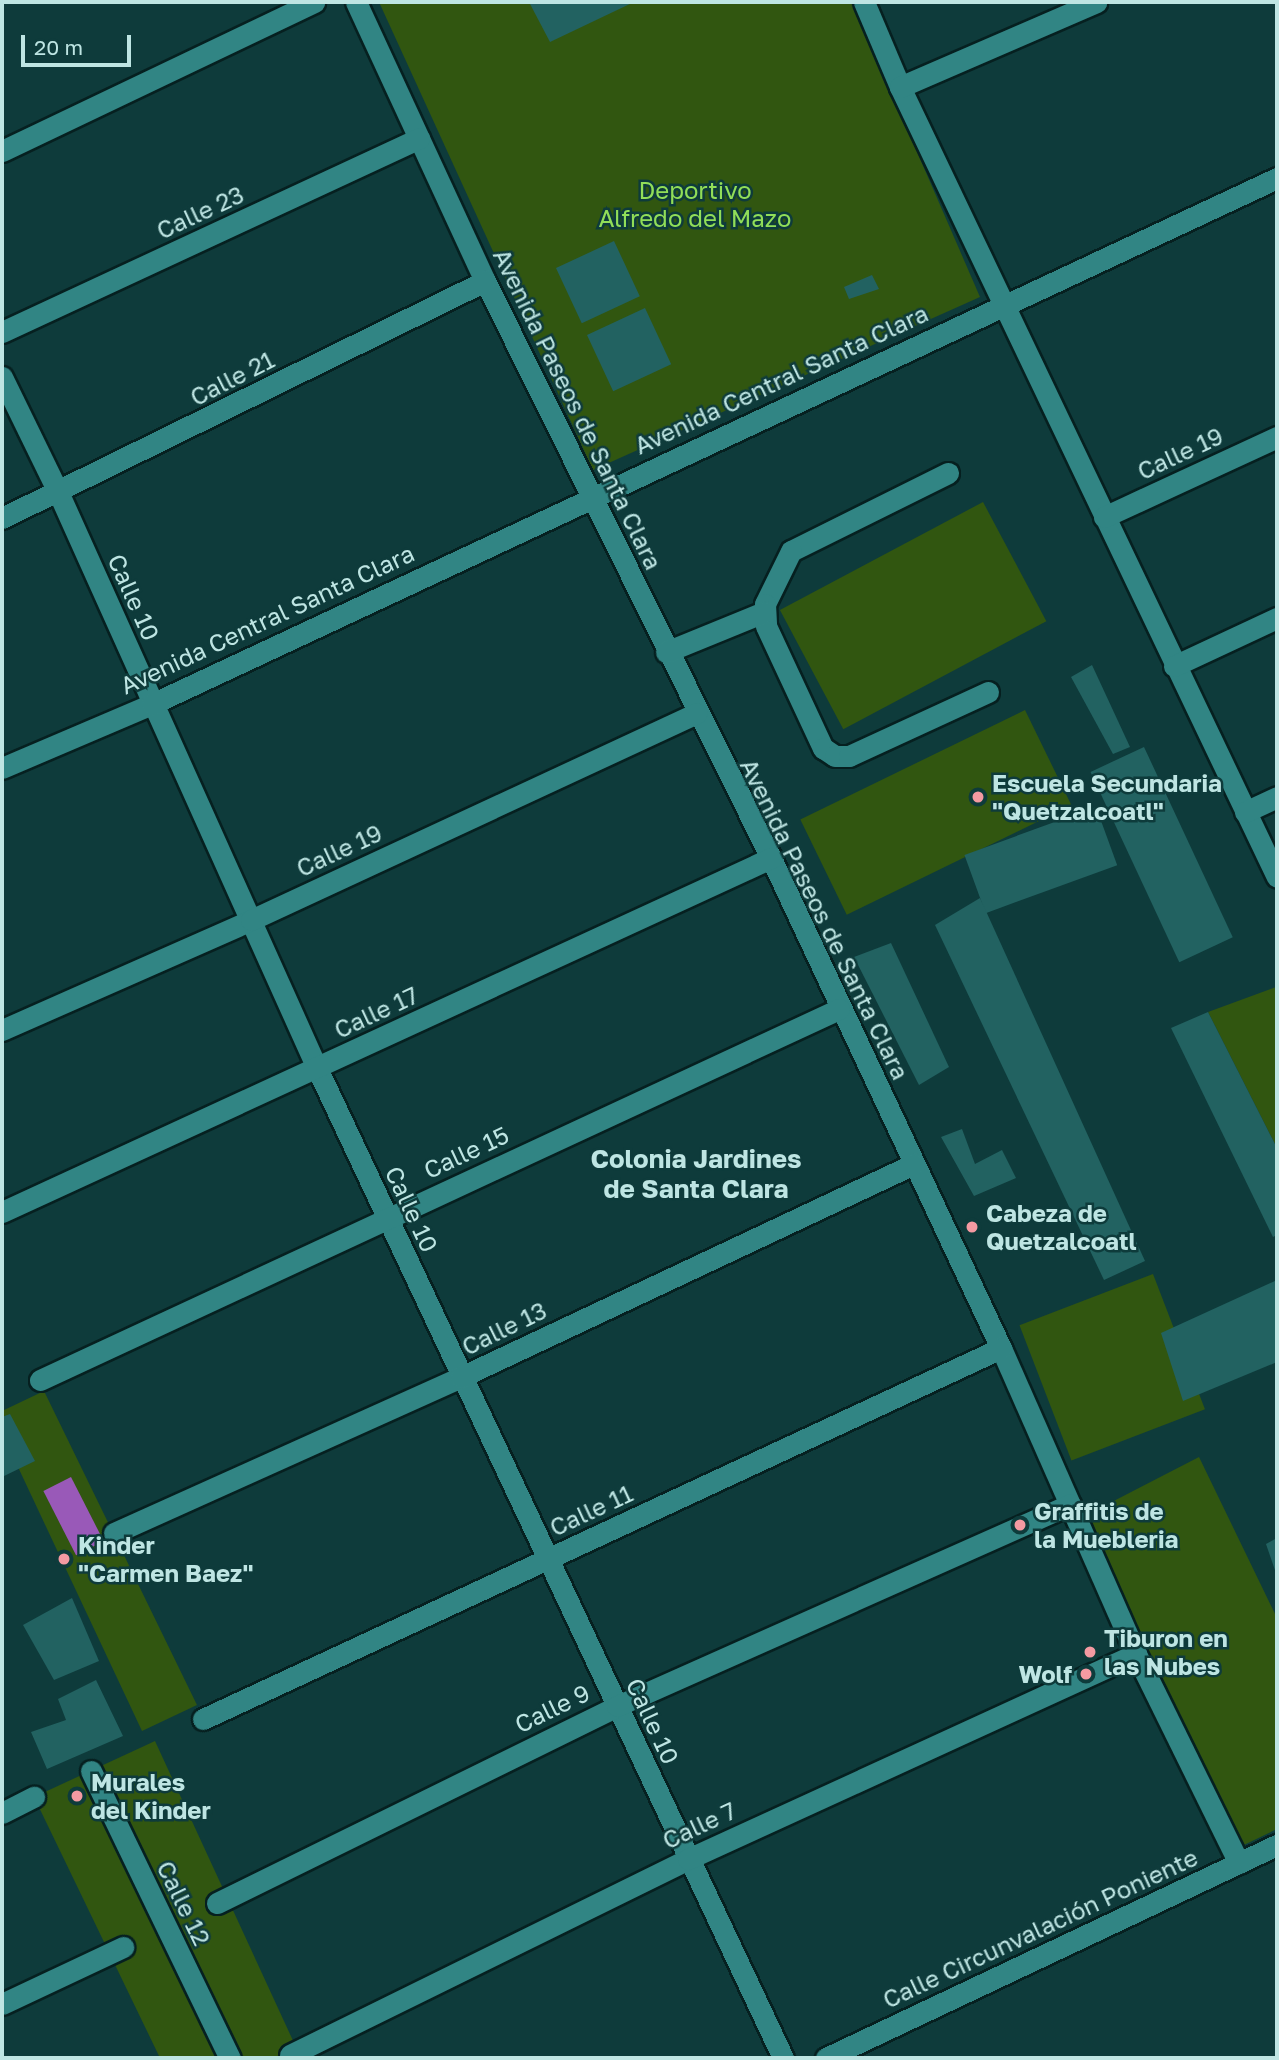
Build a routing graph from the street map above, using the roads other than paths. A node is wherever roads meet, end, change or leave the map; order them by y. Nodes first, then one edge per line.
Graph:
1 (314, 2) edge
2 (356, 2) edge
3 (864, 2) edge
4 (1096, 2) edge
5 (900, 87) junction
6 (419, 138) junction
7 (2, 151) edge
8 (1277, 178) edge
9 (485, 281) junction
10 (1003, 305) junction
11 (2, 332) edge
12 (2, 377) edge
13 (1277, 437) edge
14 (948, 473) dead end
15 (59, 494) junction
16 (593, 495) junction
17 (1104, 517) junction
18 (2, 518) edge
19 (764, 612) junction
20 (1277, 618) edge
21 (666, 652) junction
22 (1174, 666) junction
23 (988, 692) dead end
24 (152, 704) junction
25 (696, 713) junction
26 (2, 768) edge
27 (1277, 797) edge
28 (1245, 812) junction
29 (771, 858) junction
30 (1277, 877) edge
31 (251, 920) junction
32 (839, 1009) junction
33 (2, 1030) edge
34 (317, 1068) junction
35 (913, 1164) junction
36 (2, 1212) edge
37 (387, 1218) junction
38 (1001, 1348) junction
39 (461, 1377) junction
40 (40, 1380) dead end
41 (1070, 1504) junction
42 (114, 1533) dead end
43 (548, 1559) junction
44 (1136, 1654) junction
45 (617, 1706) junction
46 (203, 1719) dead end
47 (91, 1771) dead end
48 (34, 1797) dead end
49 (2, 1813) edge
50 (1277, 1845) edge
51 (688, 1858) junction
52 (1239, 1863) junction
53 (217, 1903) dead end
54 (123, 1947) dead end
55 (2, 2004) edge
56 (290, 2054) dead end
57 (230, 2058) edge
58 (783, 2058) edge
59 (826, 2058) edge

1 - 7 street
2 - 6 street, Avenida Paseos de Santa Clara
3 - 5 street
4 - 5 street
5 - 10 street
6 - 9 street, Avenida Paseos de Santa Clara
6 - 11 street, Calle 23
8 - 10 street, Avenida Central Santa Clara
9 - 15 street, Calle 21
9 - 16 street, Avenida Paseos de Santa Clara
10 - 16 street, Avenida Central Santa Clara
10 - 17 street
12 - 15 street, Calle 10
13 - 17 street, Calle 19
14 - 19 street
15 - 18 street, Calle 21
15 - 24 street, Calle 10
16 - 21 street, Avenida Paseos de Santa Clara
16 - 24 street, Avenida Central Santa Clara
17 - 22 street
19 - 21 street
19 - 23 street
20 - 22 street
21 - 25 street, Avenida Paseos de Santa Clara
22 - 28 street
24 - 26 street, Avenida Central Santa Clara
24 - 31 street, Calle 10
25 - 29 street, Avenida Paseos de Santa Clara
25 - 31 street, Calle 19
27 - 28 street
28 - 30 street
29 - 32 street, Avenida Paseos de Santa Clara
29 - 34 street, Calle 17
31 - 33 street, Calle 19
31 - 34 street, Calle 10
32 - 35 street, Avenida Paseos de Santa Clara
32 - 37 street, Calle 15
34 - 36 street, Calle 17
34 - 37 street, Calle 10
35 - 38 street, Avenida Paseos de Santa Clara
35 - 39 street, Calle 13
37 - 39 street, Calle 10
37 - 40 street, Calle 15
38 - 41 street, Avenida Paseos de Santa Clara
38 - 43 street, Calle 11
39 - 42 street, Calle 13
39 - 43 street, Calle 10
41 - 44 street, Avenida Paseos de Santa Clara
41 - 45 street, Calle 9
43 - 45 street, Calle 10
43 - 46 street, Calle 11
44 - 51 street, Calle 7
44 - 52 street, Avenida Paseos de Santa Clara
45 - 51 street, Calle 10
45 - 53 street, Calle 9
47 - 57 street, Calle 12
48 - 49 street
50 - 52 street, Calle Circunvalación Poniente
51 - 56 street, Calle 7
51 - 58 street, Calle 10
52 - 59 street, Calle Circunvalación Poniente
54 - 55 street

